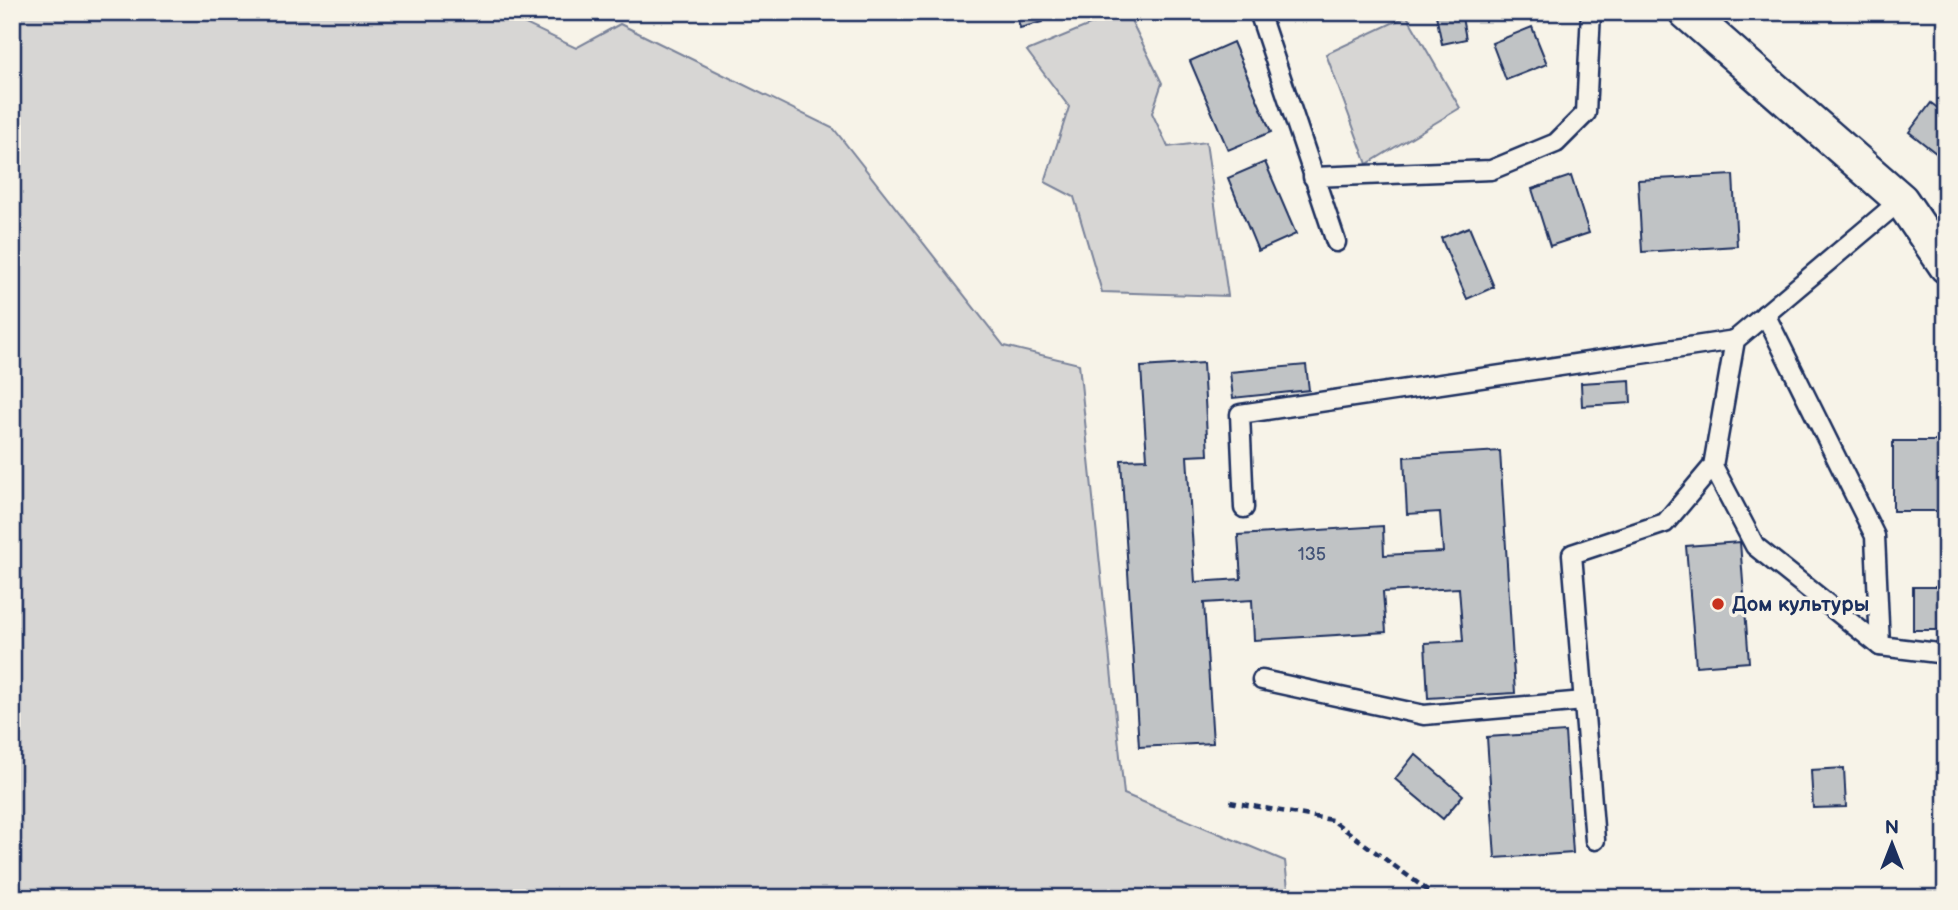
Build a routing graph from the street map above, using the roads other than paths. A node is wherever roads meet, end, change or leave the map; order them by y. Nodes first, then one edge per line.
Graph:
1 (1259, 12) edge
2 (1591, 12) edge
3 (1686, 12) edge
4 (1313, 177) junction
5 (1901, 200) junction
6 (1336, 242) dead end
7 (1946, 266) edge
8 (1765, 314) junction
9 (1735, 340) junction
10 (1713, 466) junction
11 (1244, 508) dead end
12 (1880, 646) junction
13 (1946, 654) edge
14 (1262, 680) dead end
15 (1584, 701) junction
16 (1595, 840) dead end

1 - 4 lane
2 - 4 lane
3 - 5 street
4 - 6 lane
5 - 7 street
5 - 8 lane
8 - 9 lane
8 - 12 lane
9 - 10 lane
9 - 11 lane
10 - 12 lane
10 - 15 lane
12 - 13 lane
14 - 15 lane
15 - 16 lane

